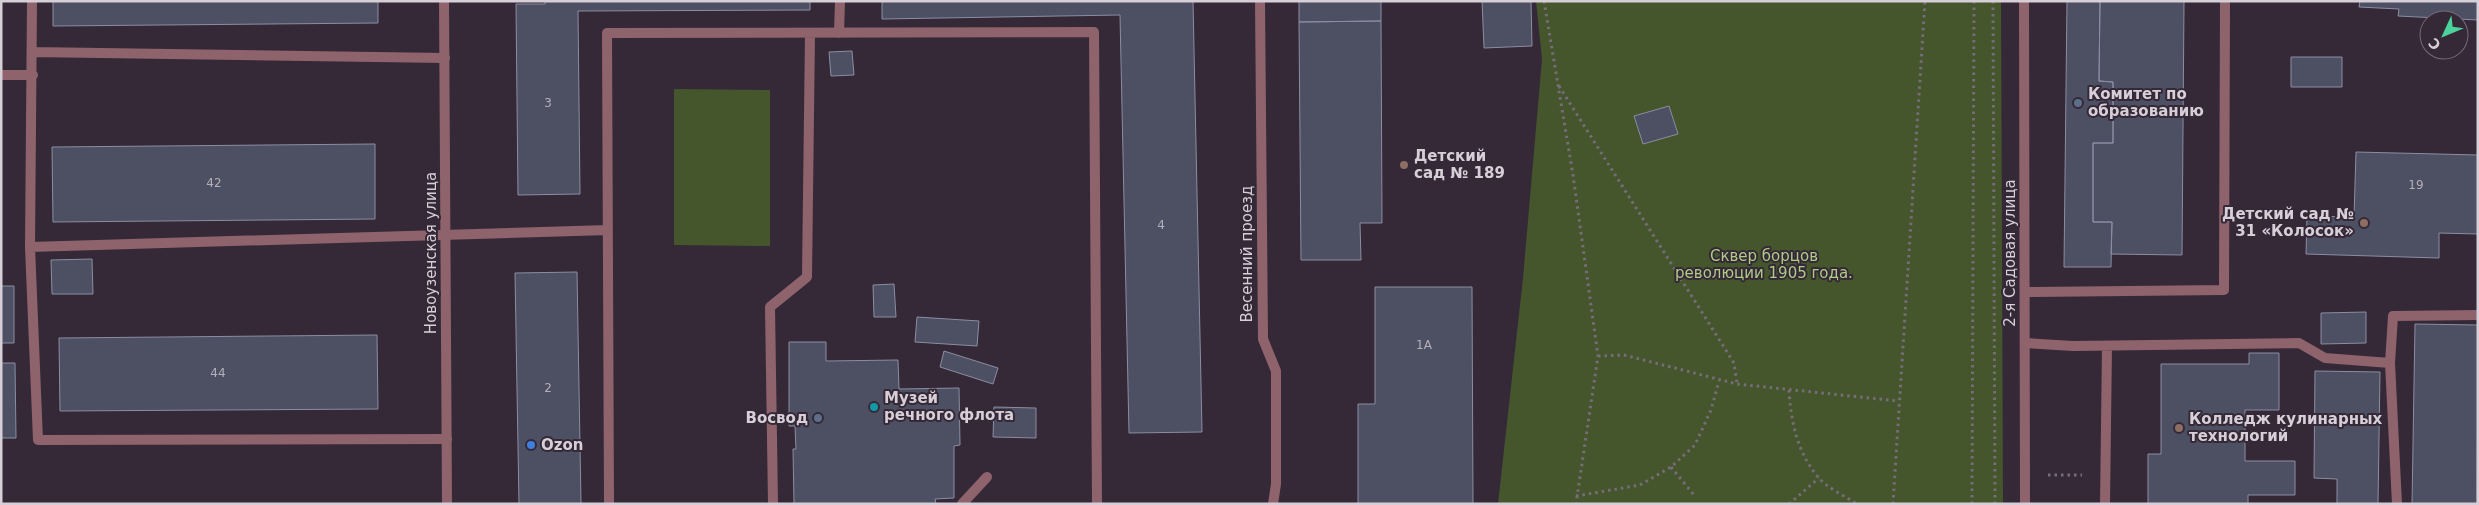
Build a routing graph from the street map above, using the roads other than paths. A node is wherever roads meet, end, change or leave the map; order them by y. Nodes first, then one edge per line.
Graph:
1 (32, 1) edge
2 (444, 1) edge
3 (840, 1) edge
4 (1260, 1) edge
5 (2024, 1) edge
6 (2225, 1) edge
7 (810, 33) junction
8 (838, 33) junction
9 (32, 52) junction
10 (445, 58) junction
11 (33, 75) junction
12 (1, 76) edge
13 (608, 230) junction
14 (446, 234) junction
15 (30, 248) junction
16 (2025, 292) junction
17 (2478, 315) edge
18 (2025, 343) junction
19 (2107, 346) junction
20 (2390, 363) junction
21 (447, 439) junction
22 (987, 477) dead end
23 (447, 504) edge
24 (609, 504) edge
25 (773, 504) edge
26 (962, 504) edge
27 (1097, 504) edge
28 (1273, 504) edge
29 (2025, 504) edge
30 (2105, 504) edge
31 (2397, 504) edge

1 - 9 street
2 - 10 street, Новоузенская улица
3 - 8 street
4 - 28 street, Весенний проезд
5 - 16 street, 2-я Садовая улица
6 - 16 street
7 - 8 street
7 - 13 street
7 - 25 street
8 - 27 street
9 - 10 street
9 - 11 street
10 - 14 street, Новоузенская улица
11 - 12 street
11 - 15 street
13 - 14 street
13 - 24 street
14 - 15 street
14 - 21 street, Новоузенская улица
15 - 21 street
16 - 18 street, 2-я Садовая улица
17 - 20 street
18 - 19 street
18 - 29 street, 2-я Садовая улица
19 - 20 street
19 - 30 street
20 - 31 street
21 - 23 street, Новоузенская улица
22 - 26 street

